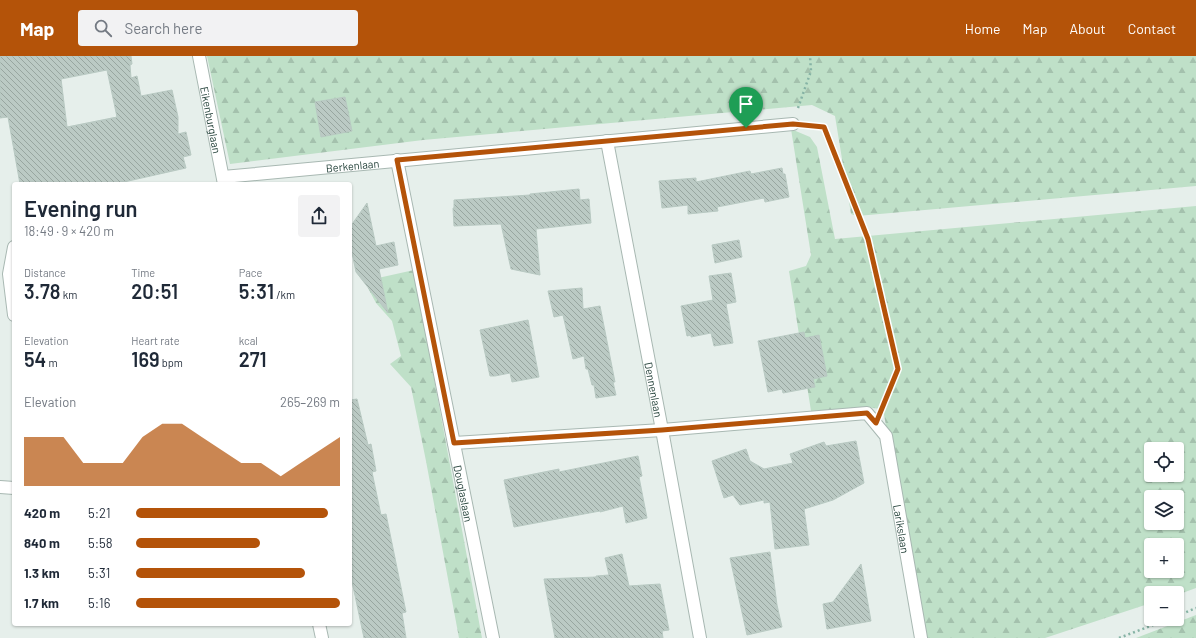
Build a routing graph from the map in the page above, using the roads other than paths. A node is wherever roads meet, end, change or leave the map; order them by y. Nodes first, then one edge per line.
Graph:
1 (199, 56) edge
2 (793, 124) road end
3 (607, 141) junction
4 (397, 160) junction
5 (224, 180) edge
6 (12, 253) edge
7 (5, 275) edge
8 (12, 306) edge
9 (662, 430) junction
10 (454, 443) junction
11 (0, 487) edge
12 (12, 488) edge
13 (319, 626) edge
14 (322, 638) edge
15 (493, 638) edge
16 (700, 638) edge
17 (921, 638) edge

1 - 5 street, Eikenburglaan
2 - 3 street, Berkenlaan
3 - 4 street, Berkenlaan
3 - 9 street, Dennenlaan
4 - 5 street, Berkenlaan
4 - 10 street, Douglaslaan
6 - 7 street
7 - 8 street
9 - 10 street
9 - 16 street, Dennenlaan
9 - 17 street, Larikslaan
10 - 15 street, Douglaslaan
11 - 12 street
13 - 14 street

